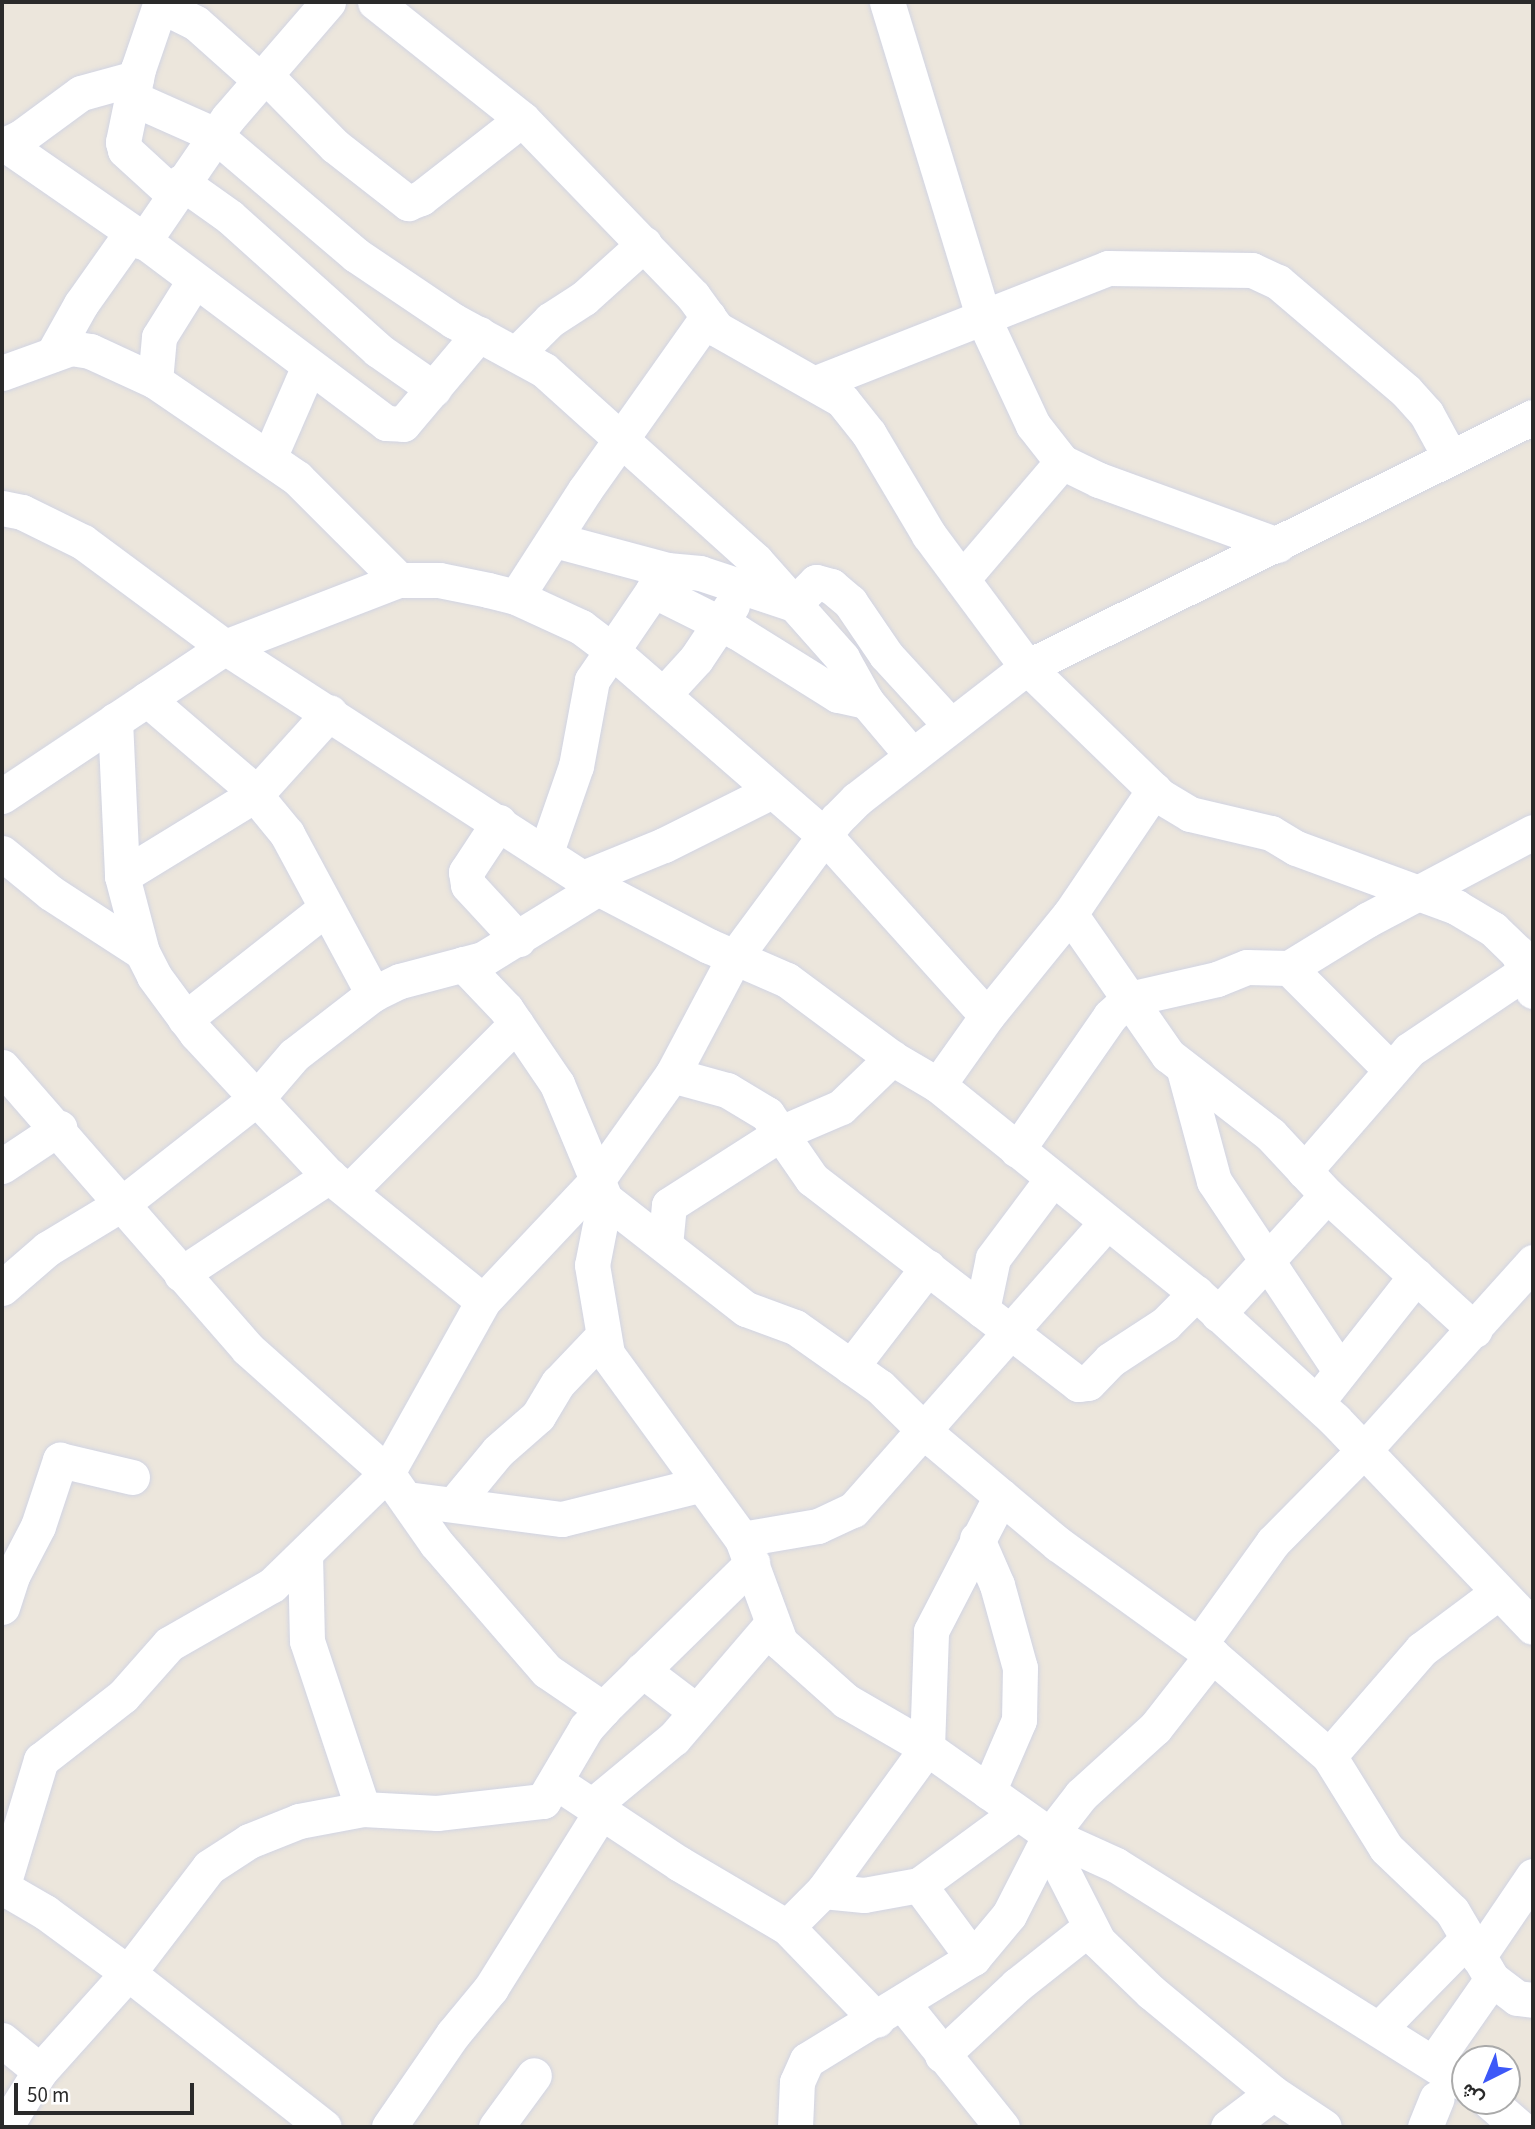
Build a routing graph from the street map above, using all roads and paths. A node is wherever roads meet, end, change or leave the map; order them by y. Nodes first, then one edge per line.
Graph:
1 (328, 2) edge
2 (375, 2) edge
3 (887, 2) edge
4 (160, 3) edge
5 (262, 77) junction
6 (134, 88) junction
7 (522, 119) junction
8 (215, 135) junction
9 (4, 145) edge
10 (177, 188) junction
11 (138, 237) junction
12 (644, 244) junction
13 (353, 252) junction
14 (194, 281) junction
15 (317, 294) junction
16 (708, 316) junction
17 (985, 320) junction
18 (479, 334) junction
19 (517, 353) junction
20 (53, 354) junction
21 (309, 366) junction
22 (2, 373) edge
23 (155, 381) junction
24 (816, 383) junction
25 (433, 389) junction
26 (1533, 417) edge
27 (621, 439) junction
28 (1450, 457) junction
29 (269, 458) junction
30 (1062, 462) junction
31 (2, 508) edge
32 (555, 540) junction
33 (1278, 545) junction
34 (962, 579) junction
35 (399, 580) junction
36 (660, 580) junction
37 (742, 586) junction
38 (516, 597) junction
39 (794, 604) junction
40 (720, 625) junction
41 (225, 647) junction
42 (611, 650) junction
43 (1027, 667) junction
44 (663, 695) junction
45 (146, 699) junction
46 (866, 701) junction
47 (330, 712) junction
48 (115, 720) junction
49 (950, 726) junction
50 (911, 754) junction
51 (772, 790) junction
52 (1154, 790) junction
53 (256, 794) junction
54 (2, 796) edge
55 (499, 822) junction
56 (1533, 832) edge
57 (825, 836) junction
58 (546, 852) junction
59 (2, 853) edge
60 (122, 876) junction
61 (590, 883) junction
62 (1419, 894) junction
63 (326, 908) junction
64 (1070, 914) junction
65 (518, 939) junction
66 (142, 952) junction
67 (734, 958) junction
68 (463, 964) junction
69 (1289, 968) junction
70 (1531, 983) edge
71 (373, 994) junction
72 (1129, 999) junction
73 (987, 1016) junction
74 (185, 1019) junction
75 (516, 1024) junction
76 (892, 1058) junction
77 (2, 1067) edge
78 (1390, 1069) junction
79 (1184, 1070) junction
80 (672, 1075) junction
81 (938, 1085) junction
82 (257, 1098) junction
83 (59, 1128) junction
84 (783, 1132) junction
85 (1017, 1150) junction
86 (2, 1166) edge
87 (1052, 1179) junction
88 (339, 1183) junction
89 (1315, 1183) junction
90 (601, 1190) junction
91 (123, 1203) junction
92 (1106, 1223) junction
93 (665, 1245) junction
94 (1266, 1262) junction
95 (1533, 1262) edge
96 (928, 1267) junction
97 (181, 1274) junction
98 (1416, 1276) junction
99 (2, 1288) edge
100 (483, 1301) junction
101 (1208, 1303) junction
102 (982, 1310) junction
103 (1475, 1330) junction
104 (1012, 1332) junction
105 (601, 1338) junction
106 (851, 1367) junction
107 (1340, 1371) junction
108 (1318, 1404) junction
109 (925, 1432) junction
110 (1364, 1450) junction
111 (132, 1478) dead end
112 (702, 1484) junction
113 (397, 1486) junction
114 (1001, 1496) junction
115 (455, 1503) junction
116 (977, 1539) junction
117 (747, 1551) junction
118 (305, 1554) junction
119 (5, 1585) edge
120 (1497, 1593) junction
121 (771, 1625) junction
122 (1533, 1627) edge
123 (1205, 1650) junction
124 (642, 1670) junction
125 (603, 1709) junction
126 (696, 1711) junction
127 (927, 1748) junction
128 (1329, 1756) junction
129 (556, 1782) junction
130 (988, 1792) junction
131 (363, 1809) junction
132 (597, 1809) junction
133 (1017, 1813) junction
134 (1048, 1838) junction
135 (1533, 1876) edge
136 (919, 1885) junction
137 (2, 1887) edge
138 (823, 1891) junction
139 (787, 1927) junction
140 (1089, 1928) junction
141 (996, 1930) junction
142 (973, 1958) junction
143 (1479, 1958) junction
144 (1040, 1967) junction
145 (128, 1973) junction
146 (1533, 2000) edge
147 (890, 2012) junction
148 (1379, 2029) junction
149 (2, 2040) edge
150 (943, 2055) junction
151 (1434, 2062) junction
152 (40, 2071) junction
153 (534, 2075) dead end
154 (1273, 2093) junction
155 (1442, 2103) edge
156 (1505, 2115) edge
157 (287, 2117) edge
158 (5, 2127) edge
159 (324, 2127) edge
160 (389, 2127) edge
161 (496, 2127) edge
162 (795, 2127) edge
163 (1002, 2127) edge
164 (1228, 2127) edge
165 (1324, 2127) edge
166 (1519, 2127) edge

1 - 5 street
2 - 7 street
3 - 17 street
4 - 5 street
4 - 6 street
5 - 7 street
5 - 8 street
6 - 8 street
6 - 9 street
6 - 10 street
7 - 12 street
8 - 10 street
8 - 13 street
9 - 11 street
10 - 11 street
10 - 15 street
11 - 14 street
11 - 20 street
12 - 16 street
12 - 19 street
13 - 15 street
13 - 18 street
14 - 21 street
14 - 23 street
15 - 25 street
16 - 24 street
16 - 27 street
17 - 24 street
17 - 28 street
17 - 30 street
18 - 19 street
18 - 25 street
19 - 27 street
20 - 22 street
20 - 23 street
21 - 25 street
21 - 29 street
23 - 29 street
24 - 34 street
26 - 28 street
27 - 32 street
27 - 39 street
28 - 33 street
29 - 35 street
30 - 33 street
30 - 34 street
31 - 41 street
32 - 36 street
32 - 38 street
33 - 43 street
34 - 43 street
35 - 38 street
35 - 41 street
36 - 37 street
36 - 40 street
36 - 42 street
37 - 39 street
37 - 40 street
38 - 42 street
39 - 46 street
39 - 49 street
40 - 44 street
40 - 46 street
41 - 45 street
41 - 47 street
42 - 44 street
42 - 58 street
43 - 49 street
43 - 52 street
44 - 51 street
45 - 48 street
45 - 53 street
46 - 50 street
47 - 53 street
47 - 55 street
48 - 54 street
48 - 60 street
49 - 50 street
50 - 57 street
51 - 57 street
51 - 61 street
52 - 62 street
52 - 64 street
53 - 60 street
53 - 63 street
55 - 58 street
55 - 65 street
56 - 62 street
57 - 67 street
57 - 73 street
58 - 61 street
59 - 66 street
60 - 66 street
61 - 65 street
61 - 67 street
62 - 69 street
62 - 70 street
63 - 71 street
63 - 74 street
64 - 72 street
64 - 73 street
65 - 68 street
66 - 74 street
67 - 76 street
67 - 80 street
68 - 71 street
68 - 75 street
69 - 72 street
69 - 78 street
70 - 78 street
71 - 82 street
72 - 79 street
72 - 85 street
73 - 81 street
74 - 82 street
75 - 88 street
75 - 90 street
76 - 81 street
76 - 84 street
77 - 83 street
78 - 89 street
79 - 89 street
79 - 94 street
80 - 84 street
80 - 90 street
81 - 85 street
82 - 88 street
82 - 91 street
83 - 86 street
83 - 91 street
84 - 93 street
84 - 96 street
85 - 87 street
87 - 92 street
87 - 102 street
88 - 97 street
88 - 100 street
89 - 94 street
89 - 98 street
90 - 93 street
90 - 100 street
90 - 105 street
91 - 97 street
91 - 99 street
92 - 101 street
92 - 104 street
93 - 106 street
94 - 101 street
94 - 107 street
95 - 103 street
96 - 102 street
96 - 106 street
97 - 113 street
98 - 103 street
98 - 107 street
100 - 113 street
101 - 104 street
101 - 108 street
102 - 104 street
103 - 110 street
104 - 109 street
105 - 112 street
105 - 115 street
106 - 109 street
107 - 108 street
108 - 110 street
109 - 114 street
109 - 117 street
110 - 120 street
110 - 123 street
111 - 119 street
112 - 115 street
112 - 117 street
113 - 115 street
113 - 118 street
113 - 125 street
114 - 116 street
114 - 123 street
116 - 127 street
116 - 130 street
117 - 121 street
117 - 124 street
118 - 131 street
118 - 137 street
120 - 122 street
120 - 128 street
121 - 126 street
121 - 127 street
123 - 128 street
123 - 134 street
124 - 125 street
124 - 126 street
125 - 129 street
126 - 132 street
127 - 130 street
127 - 138 street
128 - 143 street
129 - 131 street
129 - 132 street
130 - 133 street
131 - 145 street
132 - 139 street
132 - 160 street
133 - 134 street
133 - 136 street
134 - 140 street
134 - 141 street
134 - 148 street
135 - 143 street
136 - 138 street
136 - 142 street
137 - 145 street
138 - 139 street
139 - 147 street
140 - 144 street
140 - 154 street
141 - 142 street
141 - 144 street
142 - 147 street
143 - 146 street
143 - 148 street
143 - 151 street
144 - 150 street
145 - 152 street
145 - 157 street
147 - 150 street
147 - 162 street
148 - 151 street
149 - 152 street
150 - 163 street
151 - 155 street
152 - 158 street
153 - 161 street
154 - 164 street
154 - 165 street
156 - 166 street
157 - 159 street

